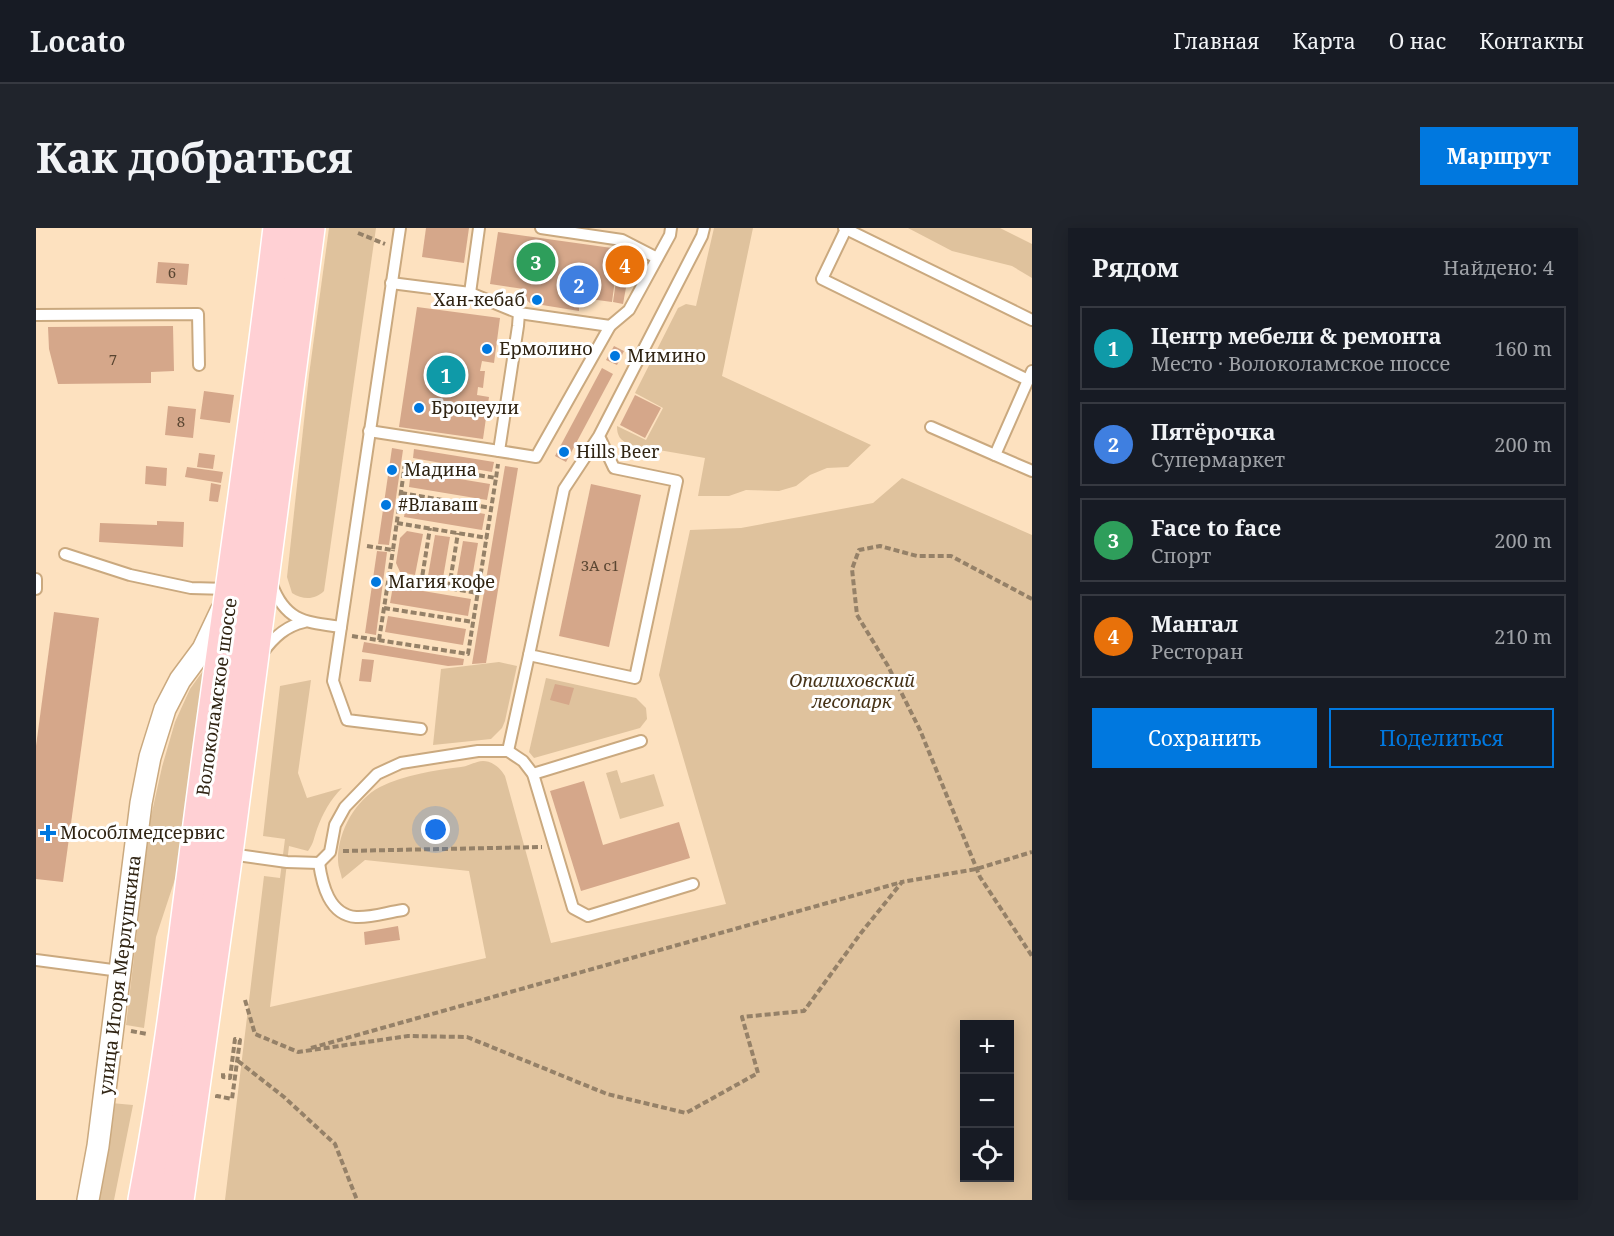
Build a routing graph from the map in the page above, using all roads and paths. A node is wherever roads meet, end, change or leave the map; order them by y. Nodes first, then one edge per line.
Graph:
1 (280, 228) edge
2 (308, 228) edge
3 (400, 228) edge
4 (479, 228) edge
5 (541, 228) edge
6 (671, 228) edge
7 (704, 228) edge
8 (845, 228) edge
9 (358, 233) dead end
10 (397, 248) junction
11 (657, 258) junction
12 (392, 283) junction
13 (470, 293) junction
14 (519, 313) junction
15 (36, 315) edge
16 (1032, 320) edge
17 (610, 326) junction
18 (199, 366) dead end
19 (1030, 376) edge
20 (931, 427) dead end
21 (369, 431) junction
22 (599, 436) junction
23 (499, 451) junction
24 (995, 455) junction
25 (1032, 471) edge
26 (496, 478) junction
27 (401, 493) junction
28 (491, 508) junction
29 (397, 523) junction
30 (430, 528) junction
31 (458, 533) junction
32 (487, 538) junction
33 (352, 544) junction
34 (267, 547) junction
35 (393, 550) junction
36 (65, 554) dead end
37 (389, 578) junction
38 (36, 579) edge
39 (421, 584) junction
40 (449, 588) junction
41 (36, 589) edge
42 (232, 590) junction
43 (478, 593) junction
44 (1032, 599) edge
45 (384, 608) junction
46 (304, 622) junction
47 (473, 622) junction
48 (340, 631) junction
49 (379, 640) junction
50 (529, 655) junction
51 (249, 685) junction
52 (421, 729) dead end
53 (641, 741) dead end
54 (508, 751) junction
55 (533, 774) junction
56 (554, 847) junction
57 (330, 852) junction
58 (1032, 852) edge
59 (226, 854) junction
60 (319, 863) junction
61 (976, 869) junction
62 (903, 882) junction
63 (693, 884) dead end
64 (403, 910) dead end
65 (1032, 956) edge
66 (36, 960) edge
67 (120, 971) junction
68 (245, 1000) dead end
69 (125, 1031) dead end
70 (146, 1043) dead end
71 (298, 1052) junction
72 (237, 1061) junction
73 (224, 1067) dead end
74 (215, 1107) dead end
75 (88, 1200) edge
76 (145, 1200) edge
77 (177, 1200) edge
78 (357, 1200) edge

1 - 42 main road, Волоколамское шоссе
2 - 34 main road, Волоколамское шоссе
3 - 10 lane
4 - 13 lane
5 - 11 lane
6 - 11 lane
7 - 22 lane
8 - 16 lane
8 - 19 lane
9 - 10 path
10 - 12 lane
11 - 17 lane
12 - 13 lane
12 - 21 lane
13 - 14 lane
14 - 17 lane
14 - 23 lane
15 - 18 lane
17 - 23 lane
19 - 24 lane
20 - 24 lane
21 - 23 lane
21 - 33 lane
22 - 50 lane
22 - 50 lane
23 - 26 path
24 - 25 lane
26 - 27 path
26 - 28 path
27 - 28 path
27 - 29 path
28 - 32 path
29 - 30 path
29 - 35 path
30 - 31 path
30 - 39 path
31 - 32 path
31 - 40 path
32 - 43 path
33 - 35 path
33 - 48 lane
34 - 46 lane
34 - 51 main road, Волоколамское шоссе
35 - 37 path
36 - 42 lane
37 - 39 path
37 - 45 path
38 - 41 lane
39 - 40 path
40 - 43 path
42 - 67 street, улица Игоря Мерлушкина
42 - 76 main road, Волоколамское шоссе
43 - 47 path
44 - 61 path
45 - 47 path
45 - 49 path
46 - 48 lane
46 - 51 lane
47 - 49 path
48 - 49 path
48 - 52 lane
50 - 54 lane
51 - 59 main road, Волоколамское шоссе
53 - 55 lane
54 - 55 lane
54 - 57 lane
55 - 56 lane
56 - 57 path
56 - 63 lane
57 - 60 lane
58 - 61 path
59 - 60 lane
59 - 77 main road, Волоколамское шоссе
60 - 64 lane
61 - 62 path
61 - 65 path
62 - 71 path
62 - 71 path
66 - 67 lane
67 - 75 street, улица Игоря Мерлушкина
68 - 71 path
69 - 70 path
72 - 73 path
72 - 74 path
72 - 78 path

